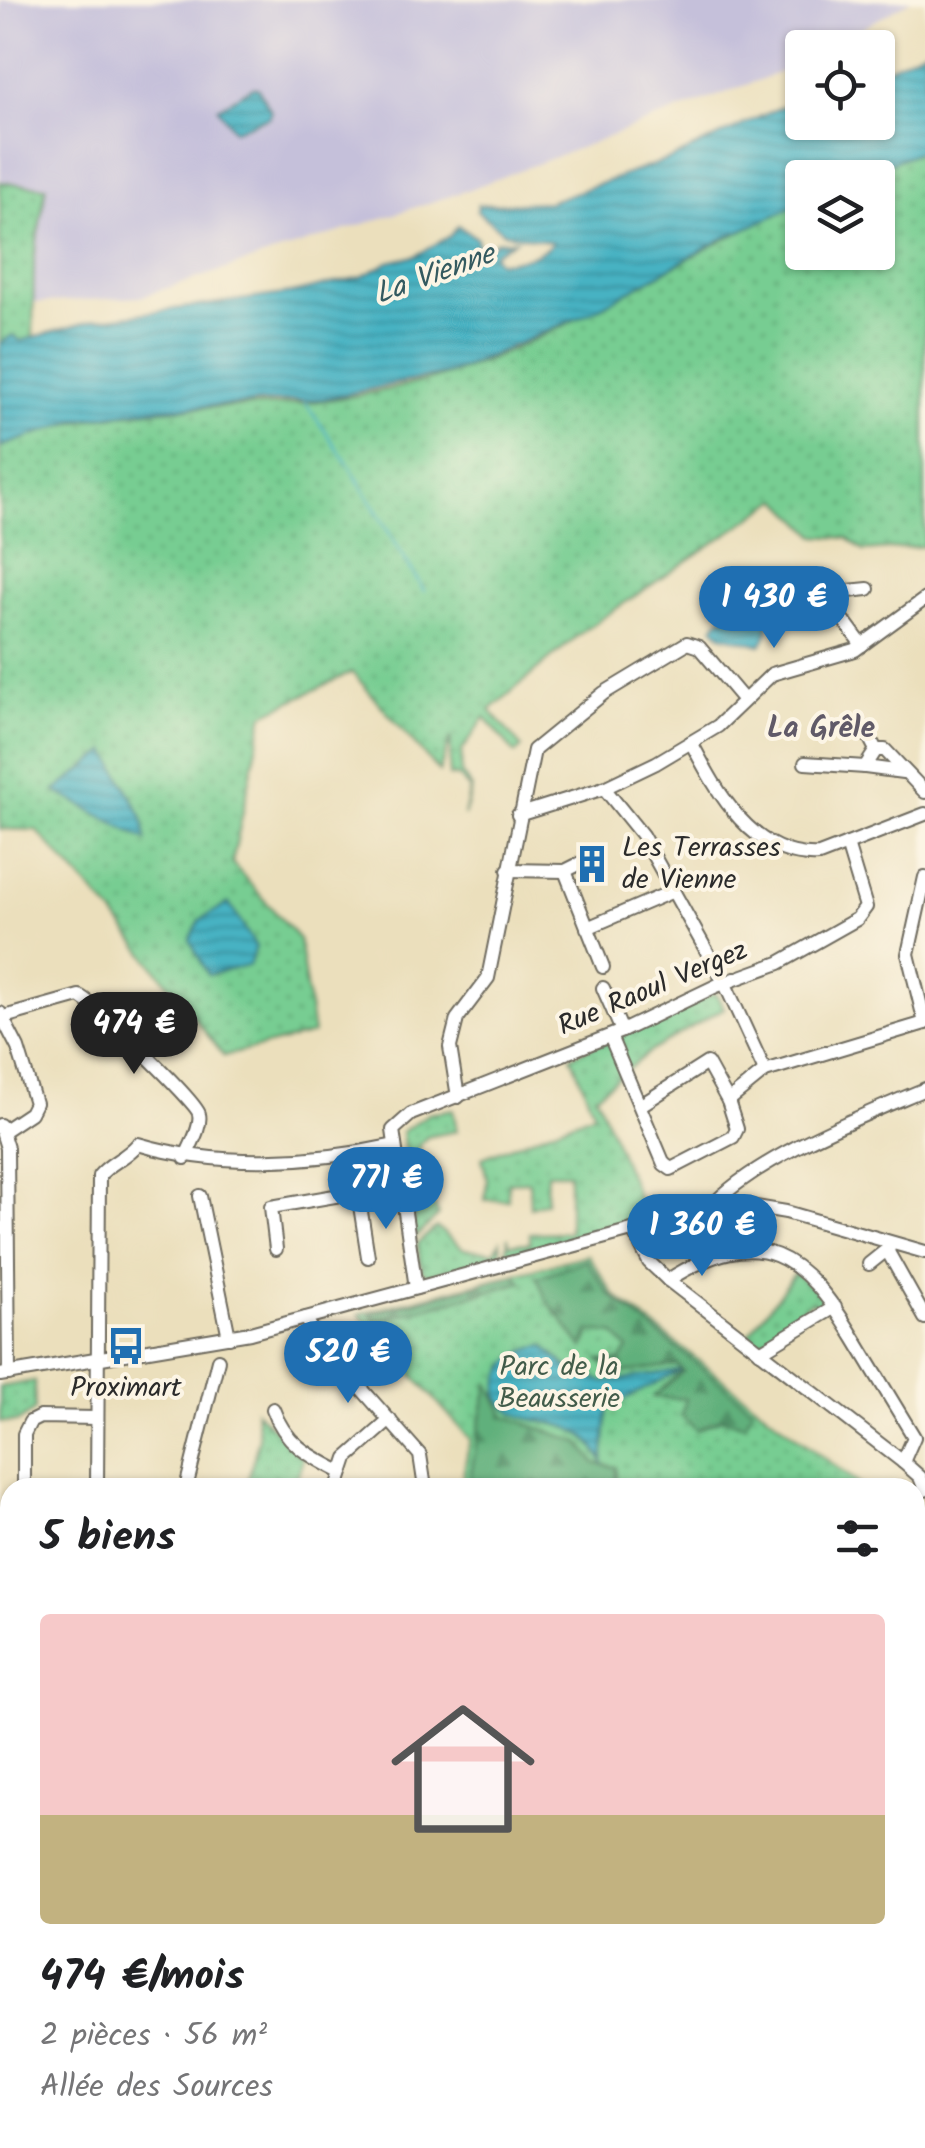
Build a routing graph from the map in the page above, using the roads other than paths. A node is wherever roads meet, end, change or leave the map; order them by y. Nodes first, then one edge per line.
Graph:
1 (814, 580) dead end
2 (868, 590) dead end
3 (827, 598) junction
4 (925, 600) edge
5 (862, 645) junction
6 (743, 699) junction
7 (865, 729) dead end
8 (691, 742) junction
9 (876, 750) junction
10 (805, 763) dead end
11 (865, 767) junction
12 (902, 772) junction
13 (604, 788) junction
14 (925, 792) edge
15 (518, 814) junction
16 (925, 814) edge
17 (847, 844) junction
18 (587, 860) dead end
19 (508, 870) junction
20 (565, 871) junction
21 (925, 877) edge
22 (672, 892) junction
23 (587, 928) junction
24 (602, 967) dead end
25 (725, 984) junction
26 (603, 988) dead end
27 (2, 1015) edge
28 (924, 1019) edge
29 (616, 1034) junction
30 (765, 1071) junction
31 (925, 1089) edge
32 (458, 1097) junction
33 (728, 1101) junction
34 (640, 1105) junction
35 (1, 1128) edge
36 (394, 1137) junction
37 (352, 1154) junction
38 (185, 1158) junction
39 (737, 1185) junction
40 (358, 1192) junction
41 (200, 1196) dead end
42 (732, 1203) junction
43 (711, 1207) junction
44 (633, 1230) junction
45 (4, 1246) edge
46 (889, 1247) junction
47 (276, 1249) dead end
48 (925, 1252) edge
49 (368, 1257) dead end
50 (868, 1264) dead end
51 (668, 1280) junction
52 (416, 1288) junction
53 (836, 1307) junction
54 (4, 1310) edge
55 (306, 1318) junction
56 (925, 1318) edge
57 (219, 1339) junction
58 (760, 1352) junction
59 (96, 1358) junction
60 (5, 1374) edge
61 (273, 1409) dead end
62 (96, 1418) junction
63 (390, 1420) junction
64 (903, 1462) junction
65 (341, 1472) junction
66 (24, 1478) edge
67 (97, 1478) edge
68 (188, 1478) edge
69 (340, 1478) edge
70 (423, 1478) edge
71 (920, 1478) edge

1 - 3 street
2 - 3 street
3 - 5 street
4 - 5 street
5 - 6 street
6 - 8 street
6 - 15 street
7 - 9 street
8 - 13 street
8 - 17 street
9 - 11 street
9 - 12 street
10 - 11 street
11 - 12 street
12 - 14 street
13 - 15 street
13 - 22 street
15 - 19 street
16 - 17 street
17 - 25 street, Rue Raoul Vergez
18 - 20 street
19 - 20 street
19 - 32 street
20 - 23 street
21 - 28 street
22 - 23 street
22 - 25 street
23 - 24 street
25 - 29 street, Rue Raoul Vergez
25 - 30 street
26 - 29 street
27 - 35 street
27 - 38 street
28 - 30 street
29 - 32 street, Rue Raoul Vergez
29 - 34 street
30 - 33 street
31 - 39 street
32 - 36 street, Rue Raoul Vergez
33 - 34 street
33 - 34 street
35 - 45 street
36 - 37 street, Rue Raoul Vergez
36 - 52 street
37 - 38 street, Rue Raoul Vergez
37 - 40 street
38 - 59 street, Rue Raoul Vergez
39 - 42 street
39 - 43 street
40 - 47 street
40 - 49 street
41 - 57 street
42 - 43 street
42 - 46 street
43 - 44 street
44 - 51 street
44 - 52 street
45 - 54 street
46 - 48 street
46 - 50 street
46 - 56 street
51 - 53 street
51 - 58 street
52 - 55 street
53 - 58 street
53 - 64 street
54 - 60 street
55 - 57 street
55 - 63 street
57 - 59 street
57 - 68 street
58 - 64 street
59 - 60 street
59 - 62 street
61 - 65 street
62 - 66 street
62 - 67 street
63 - 65 street
63 - 70 street
64 - 71 street
65 - 69 street

